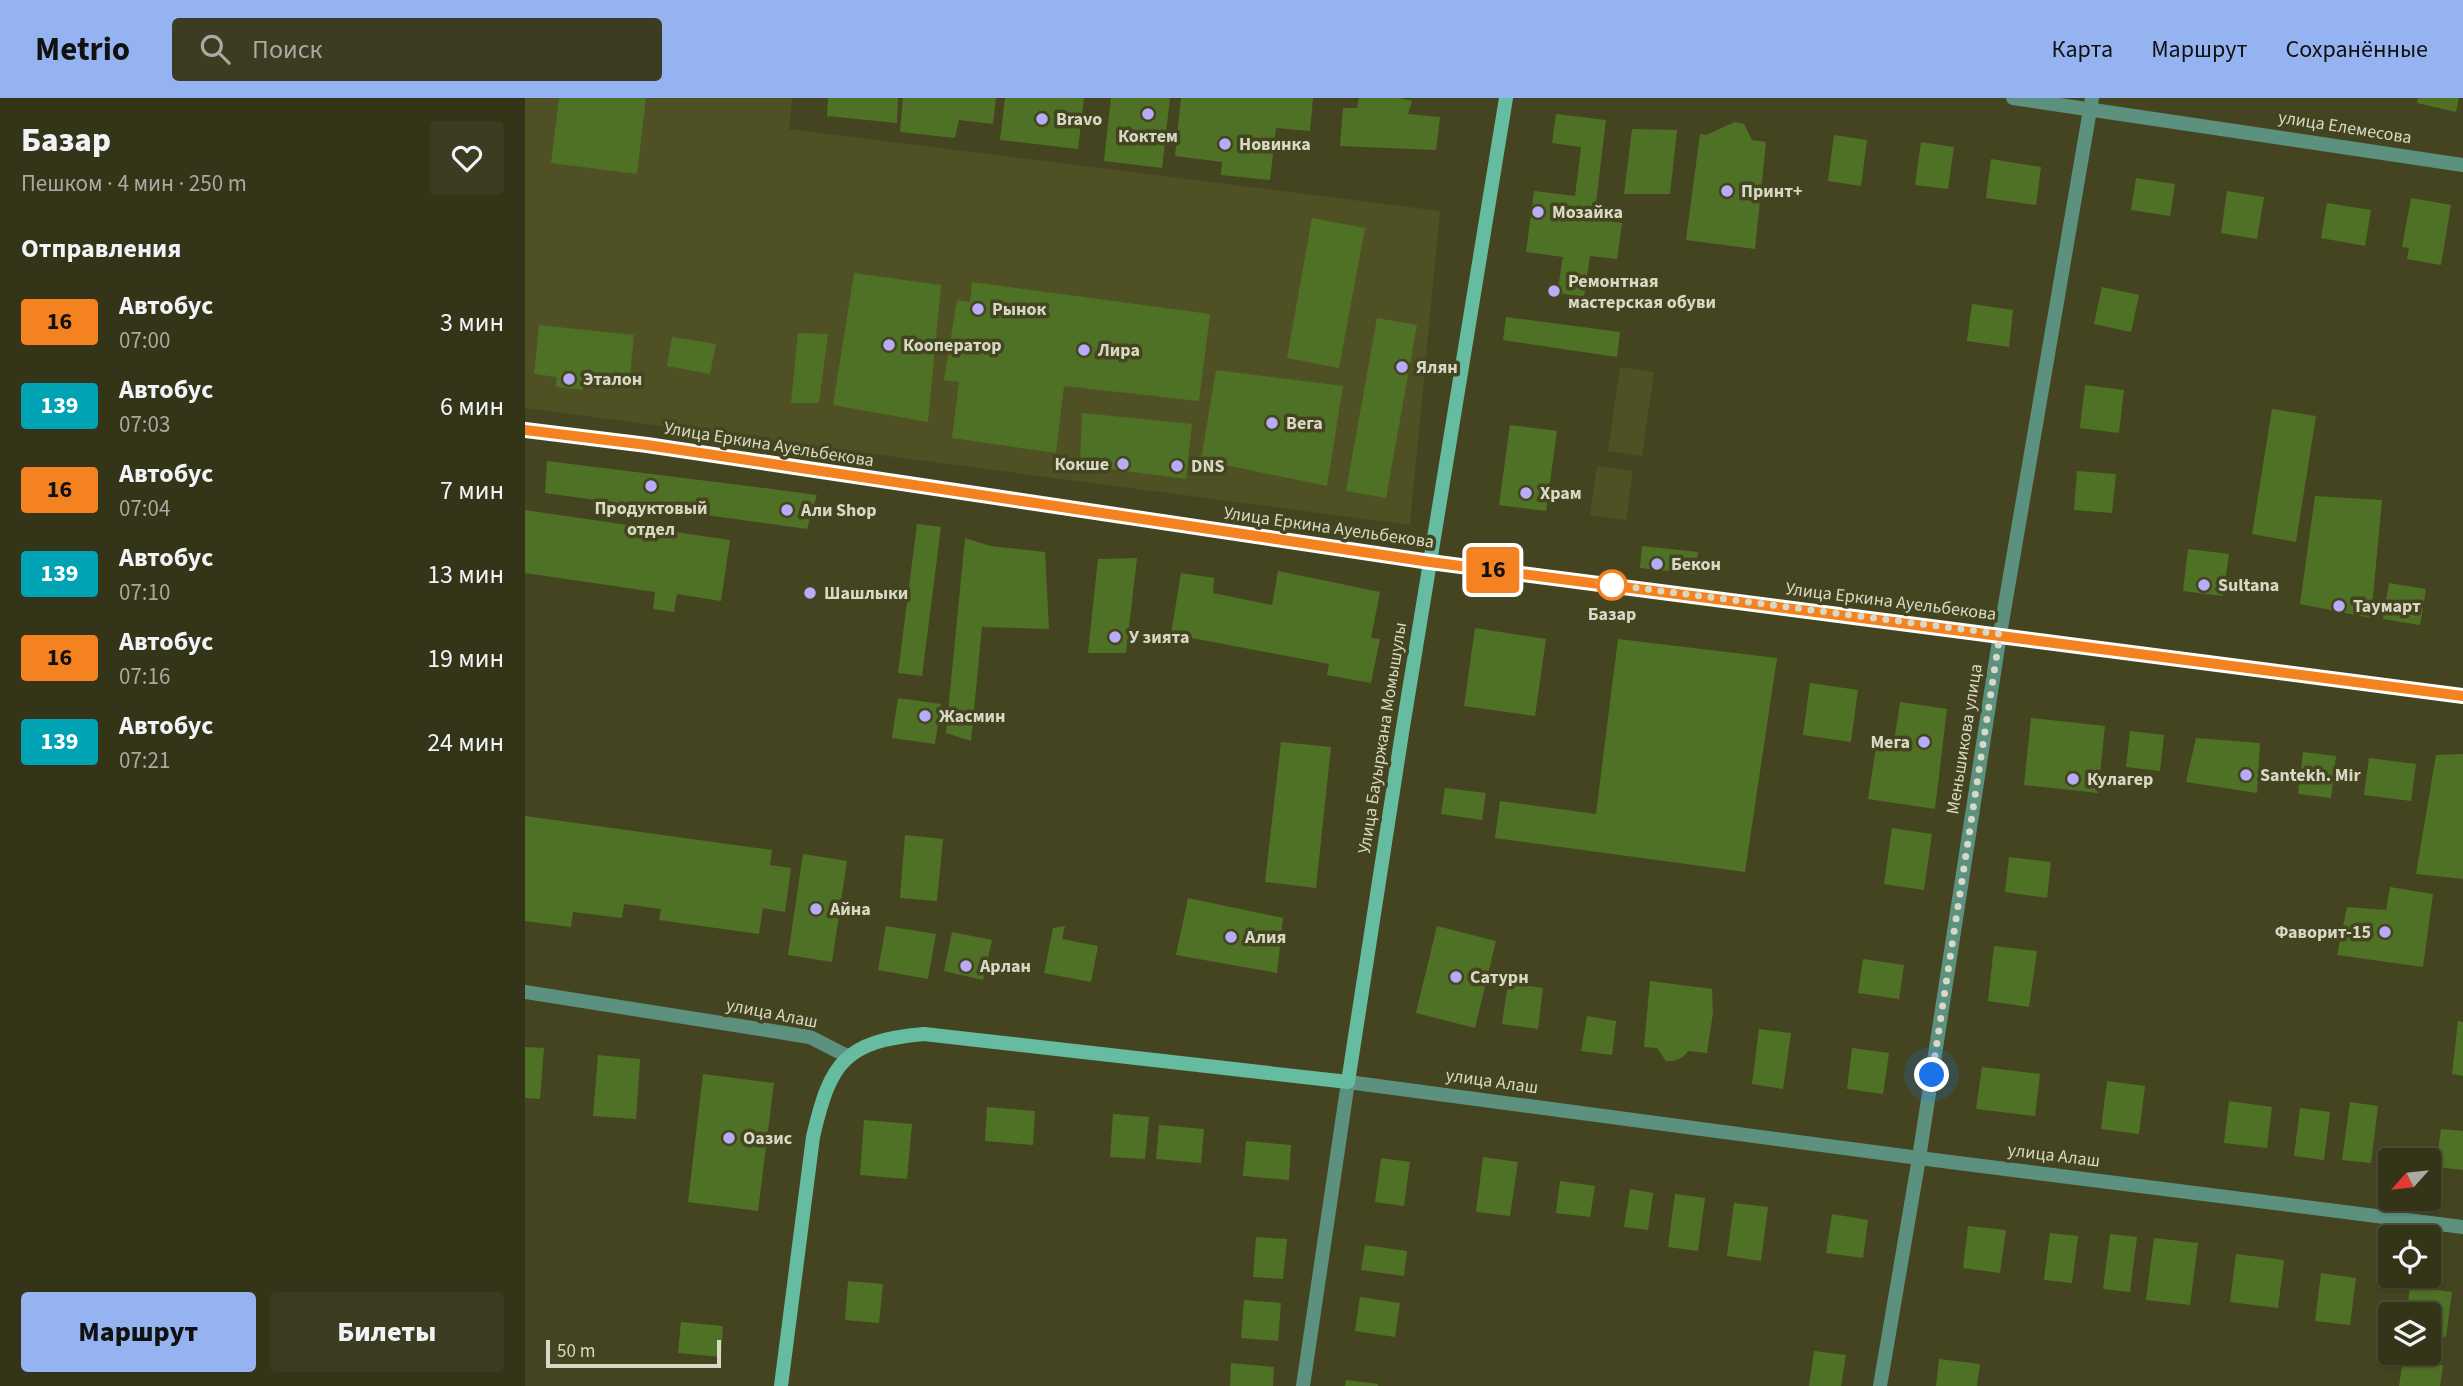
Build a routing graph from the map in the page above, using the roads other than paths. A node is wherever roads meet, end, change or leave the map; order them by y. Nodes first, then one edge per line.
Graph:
1 (1506, 98) edge
2 (2013, 98) edge
3 (2092, 103) edge
4 (2463, 164) edge
5 (525, 430) edge
6 (1430, 562) junction
7 (2000, 634) junction
8 (2463, 696) edge
9 (525, 992) edge
10 (847, 1056) junction
11 (1348, 1082) junction
12 (1919, 1158) junction
13 (2463, 1227) edge
14 (781, 1386) edge
15 (1303, 1386) edge
16 (1880, 1386) edge

1 - 6 street, Улица Бауыржана Момышулы
2 - 3 street, улица Елемесова
3 - 4 street, улица Елемесова
3 - 7 street, Меньшикова улица
5 - 6 street, Улица Еркина Ауельбекова
6 - 7 street, Улица Еркина Ауельбекова
6 - 11 street, Улица Бауыржана Момышулы
7 - 8 street, Улица Еркина Ауельбекова
7 - 12 street, Меньшикова улица
9 - 10 street, улица Алаш
10 - 11 street, улица Алаш
10 - 14 street
11 - 12 street, улица Алаш
11 - 15 street, Улица Бауыржана Момышулы
12 - 13 street, улица Алаш
12 - 16 street, Меньшикова улица

